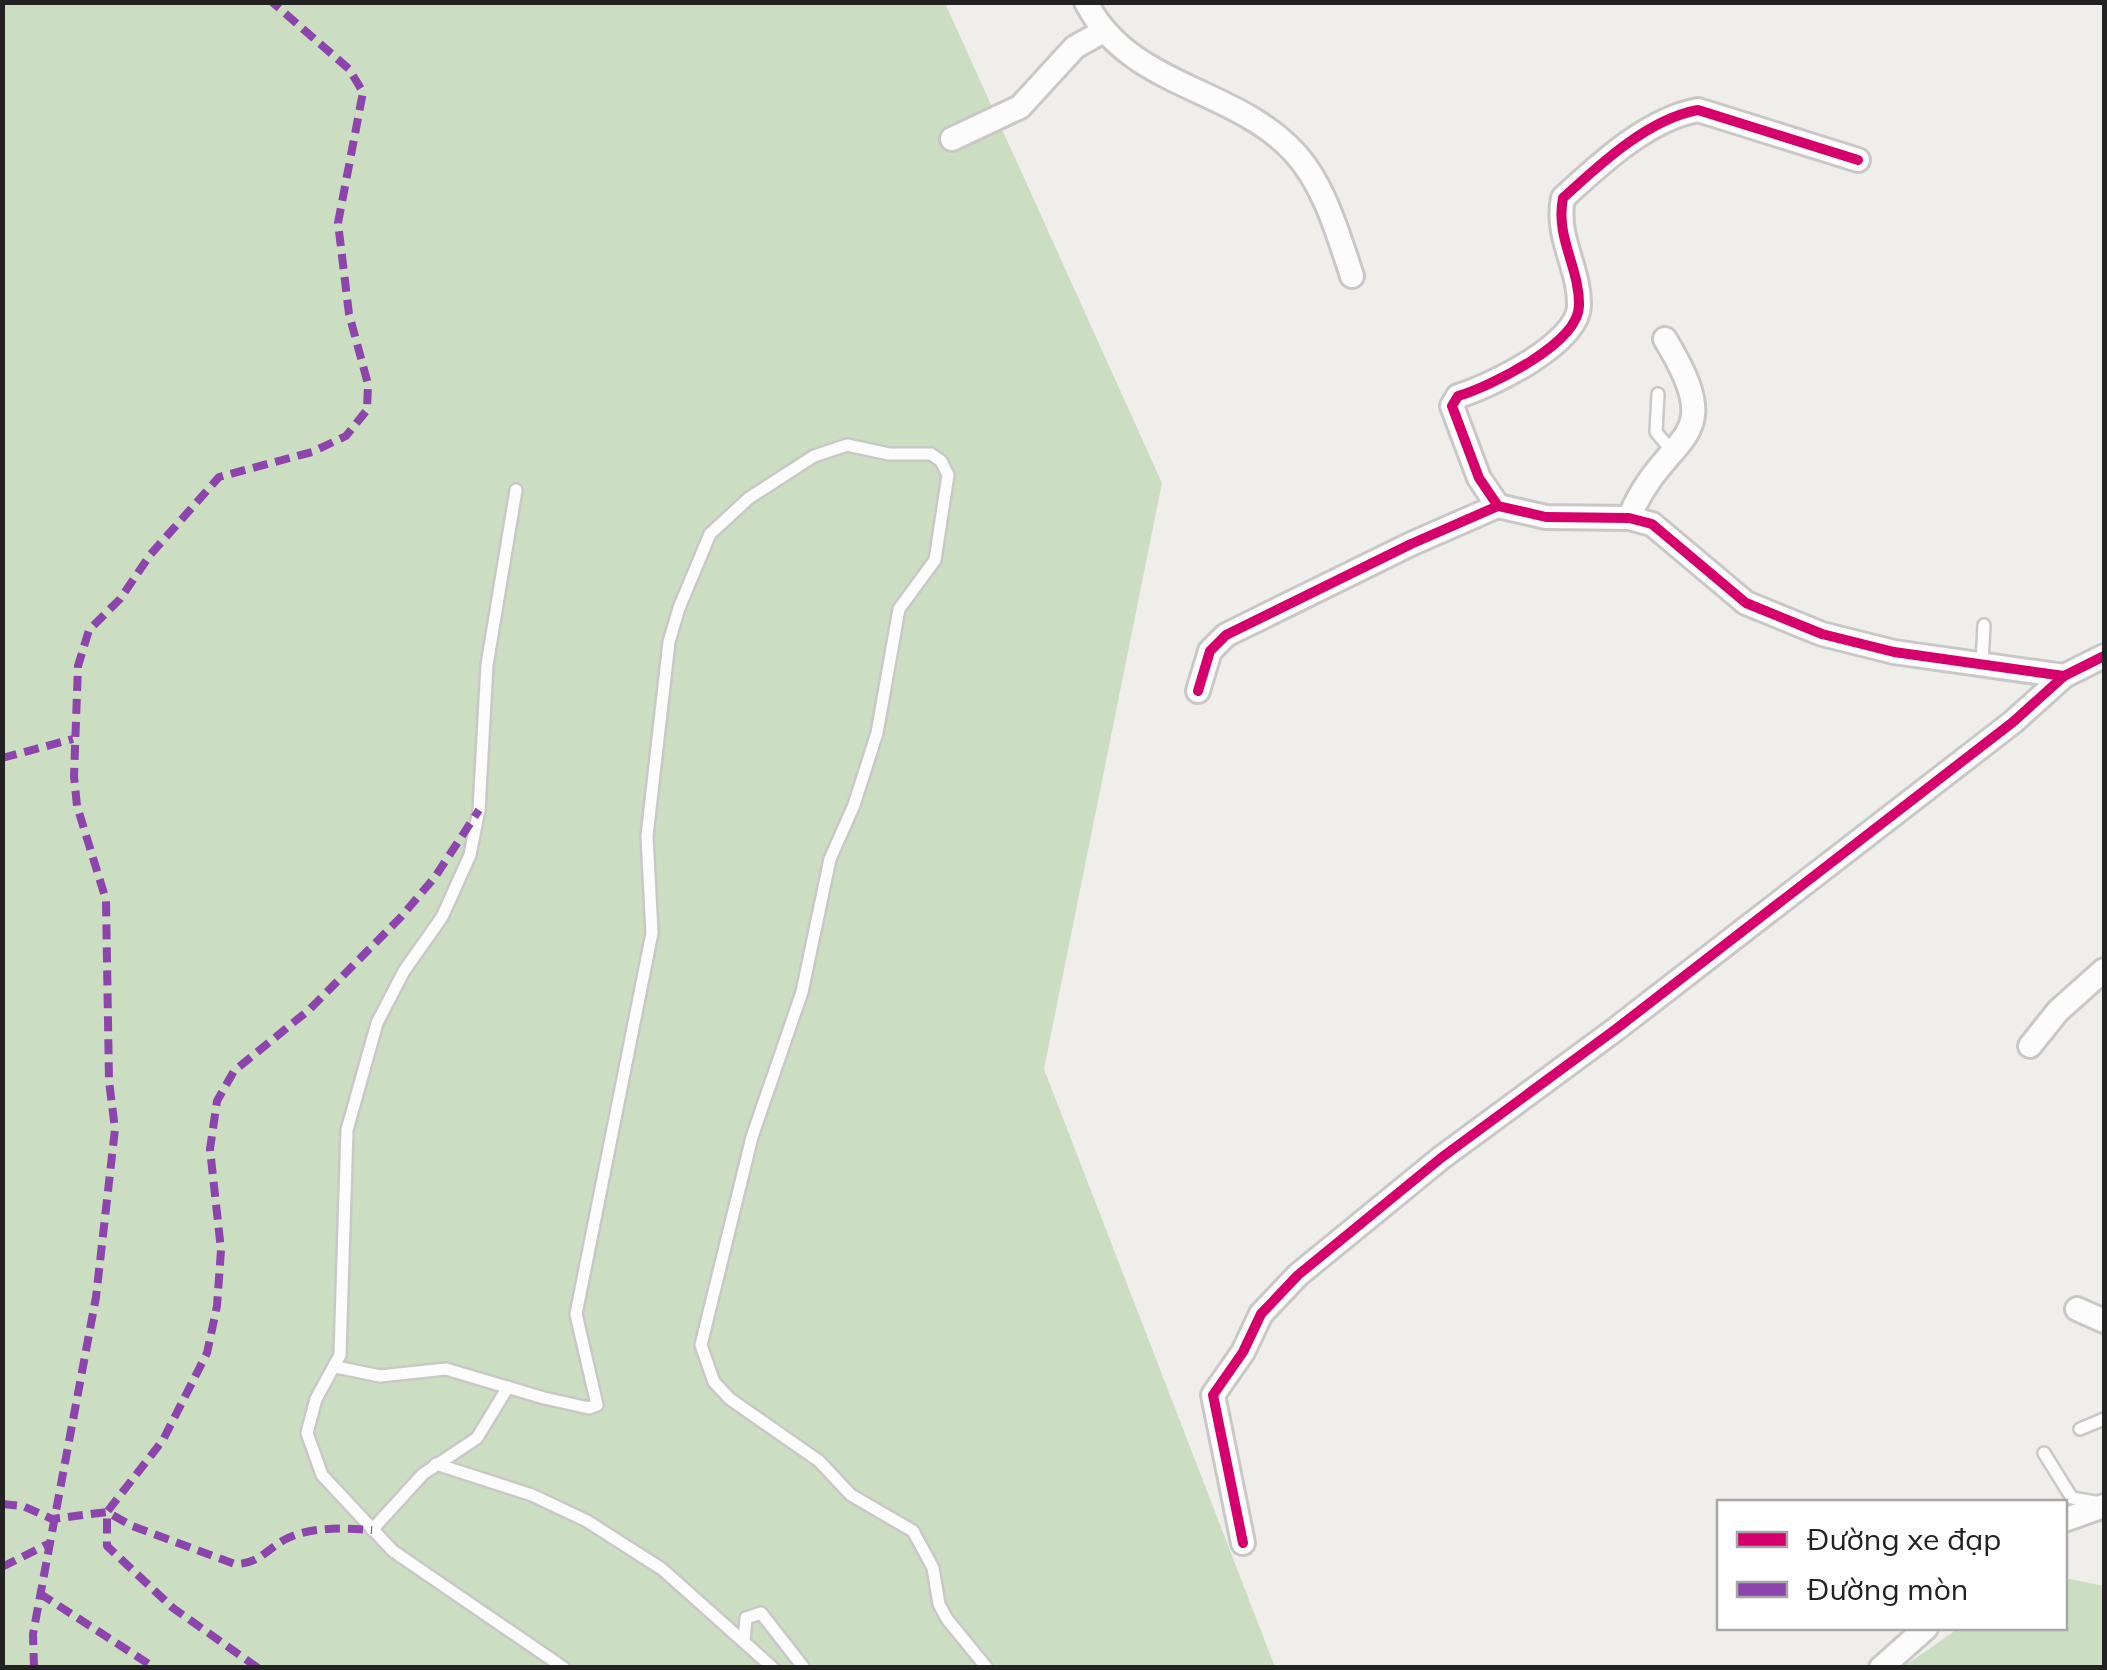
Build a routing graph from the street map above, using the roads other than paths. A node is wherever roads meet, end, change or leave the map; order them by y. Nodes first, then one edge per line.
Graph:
1 (1086, 2) edge
2 (1102, 32) junction
3 (952, 139) dead end
4 (1858, 160) dead end
5 (1352, 276) dead end
6 (1665, 338) dead end
7 (1658, 394) dead end
8 (1672, 451) junction
9 (516, 490) dead end
10 (1498, 506) junction
11 (1629, 518) junction
12 (1984, 625) dead end
13 (2104, 656) edge
14 (1982, 662) junction
15 (2064, 676) junction
16 (1198, 691) dead end
17 (2104, 970) edge
18 (2030, 1046) dead end
19 (2077, 1309) dead end
20 (2104, 1320) edge
21 (336, 1367) junction
22 (508, 1387) junction
23 (2104, 1418) edge
24 (2080, 1430) dead end
25 (2044, 1453) dead end
26 (436, 1464) junction
27 (2104, 1504) edge
28 (2067, 1519) edge
29 (372, 1530) junction
30 (1244, 1543) dead end
31 (1924, 1630) edge
32 (744, 1640) junction
33 (564, 1668) edge
34 (773, 1668) edge
35 (804, 1668) edge
36 (987, 1668) edge
37 (1880, 1668) edge

1 - 2 street
2 - 3 street
2 - 5 street
4 - 10 street
6 - 8 street
7 - 8 lane
8 - 11 street
9 - 21 lane
10 - 11 street
10 - 16 street
11 - 14 street
12 - 14 lane
13 - 15 street
14 - 15 street
15 - 30 street
17 - 18 street
19 - 20 street
21 - 22 lane
21 - 29 lane
22 - 26 lane
22 - 36 lane
23 - 24 lane
25 - 27 lane
26 - 29 lane
26 - 32 lane
27 - 28 street
29 - 33 lane
31 - 37 street
32 - 34 lane
32 - 35 lane

